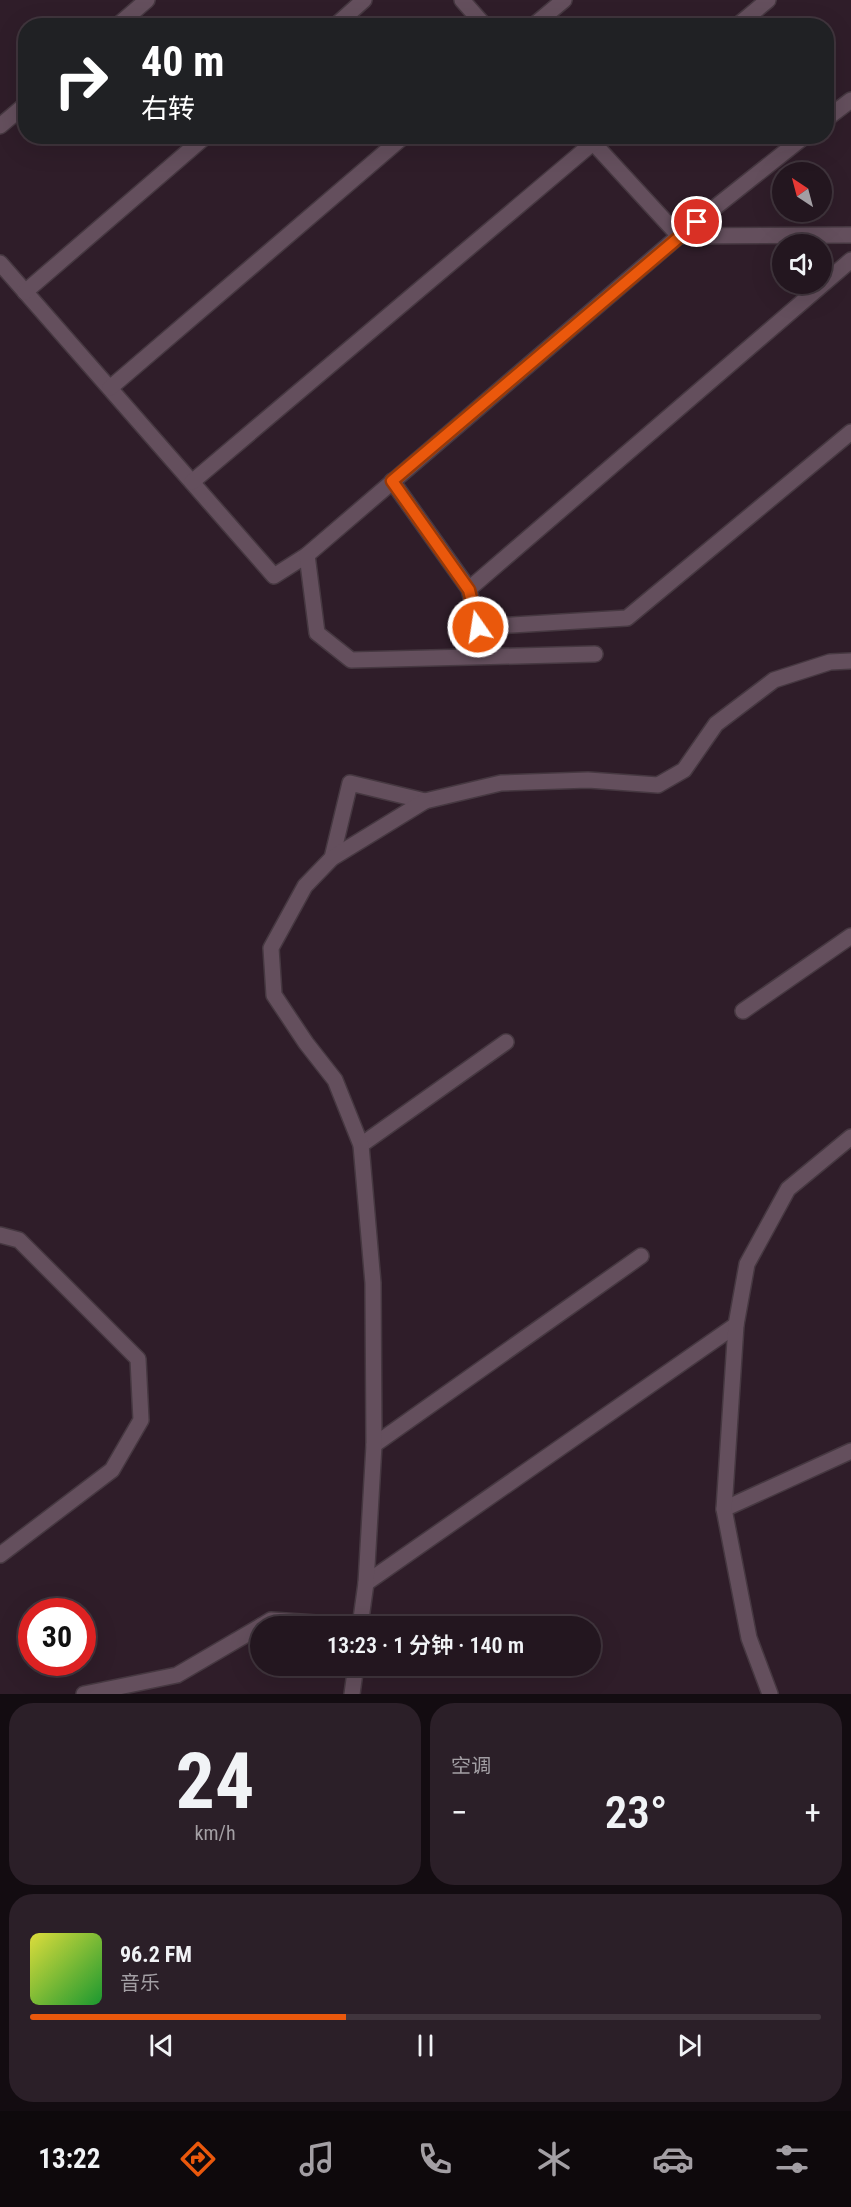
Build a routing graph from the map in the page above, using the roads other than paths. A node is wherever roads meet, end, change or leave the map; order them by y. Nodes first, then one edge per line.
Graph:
1 (147, 0) edge
2 (364, 0) edge
3 (462, 0) edge
4 (564, 0) edge
5 (768, 0) edge
6 (126, 18) edge
7 (344, 18) edge
8 (478, 18) edge
9 (543, 18) edge
10 (747, 18) edge
11 (851, 100) edge
12 (18, 111) edge
13 (834, 113) edge
14 (0, 126) edge
15 (197, 144) edge
16 (395, 144) edge
17 (588, 144) edge
18 (598, 144) edge
19 (795, 144) edge
20 (851, 235) edge
21 (679, 236) junction
22 (851, 260) edge
23 (0, 263) edge
24 (25, 292) junction
25 (110, 388) junction
26 (851, 432) edge
27 (392, 481) junction
28 (192, 482) junction
29 (307, 555) junction
30 (469, 590) junction
31 (595, 654) dead end
32 (851, 661) edge
33 (425, 801) junction
34 (332, 858) junction
35 (851, 936) edge
36 (743, 1011) dead end
37 (506, 1042) dead end
38 (851, 1137) edge
39 (361, 1145) junction
40 (0, 1235) edge
41 (641, 1256) dead end
42 (736, 1325) junction
43 (374, 1445) junction
44 (851, 1451) edge
45 (724, 1509) junction
46 (0, 1555) edge
47 (366, 1583) junction
48 (361, 1616) edge
49 (250, 1632) edge
50 (354, 1676) edge
51 (84, 1694) edge
52 (352, 1694) edge
53 (770, 1694) edge

1 - 6 street
2 - 7 street
3 - 8 street
4 - 9 street
5 - 10 street
11 - 13 street
12 - 14 street
15 - 24 street
16 - 25 street
17 - 28 street
18 - 21 street
19 - 21 street
20 - 21 street
21 - 27 street
22 - 30 street
23 - 24 street
24 - 25 street
25 - 28 street
26 - 30 street
27 - 29 street
27 - 30 street
28 - 29 street
29 - 31 street
32 - 33 street
33 - 34 street
33 - 34 street
34 - 39 street
35 - 36 street
37 - 39 street
38 - 42 street
39 - 43 street
40 - 46 street
41 - 43 street
42 - 45 street
42 - 47 street
43 - 47 street
44 - 45 street
45 - 53 street
47 - 48 street
49 - 51 street
50 - 52 street

